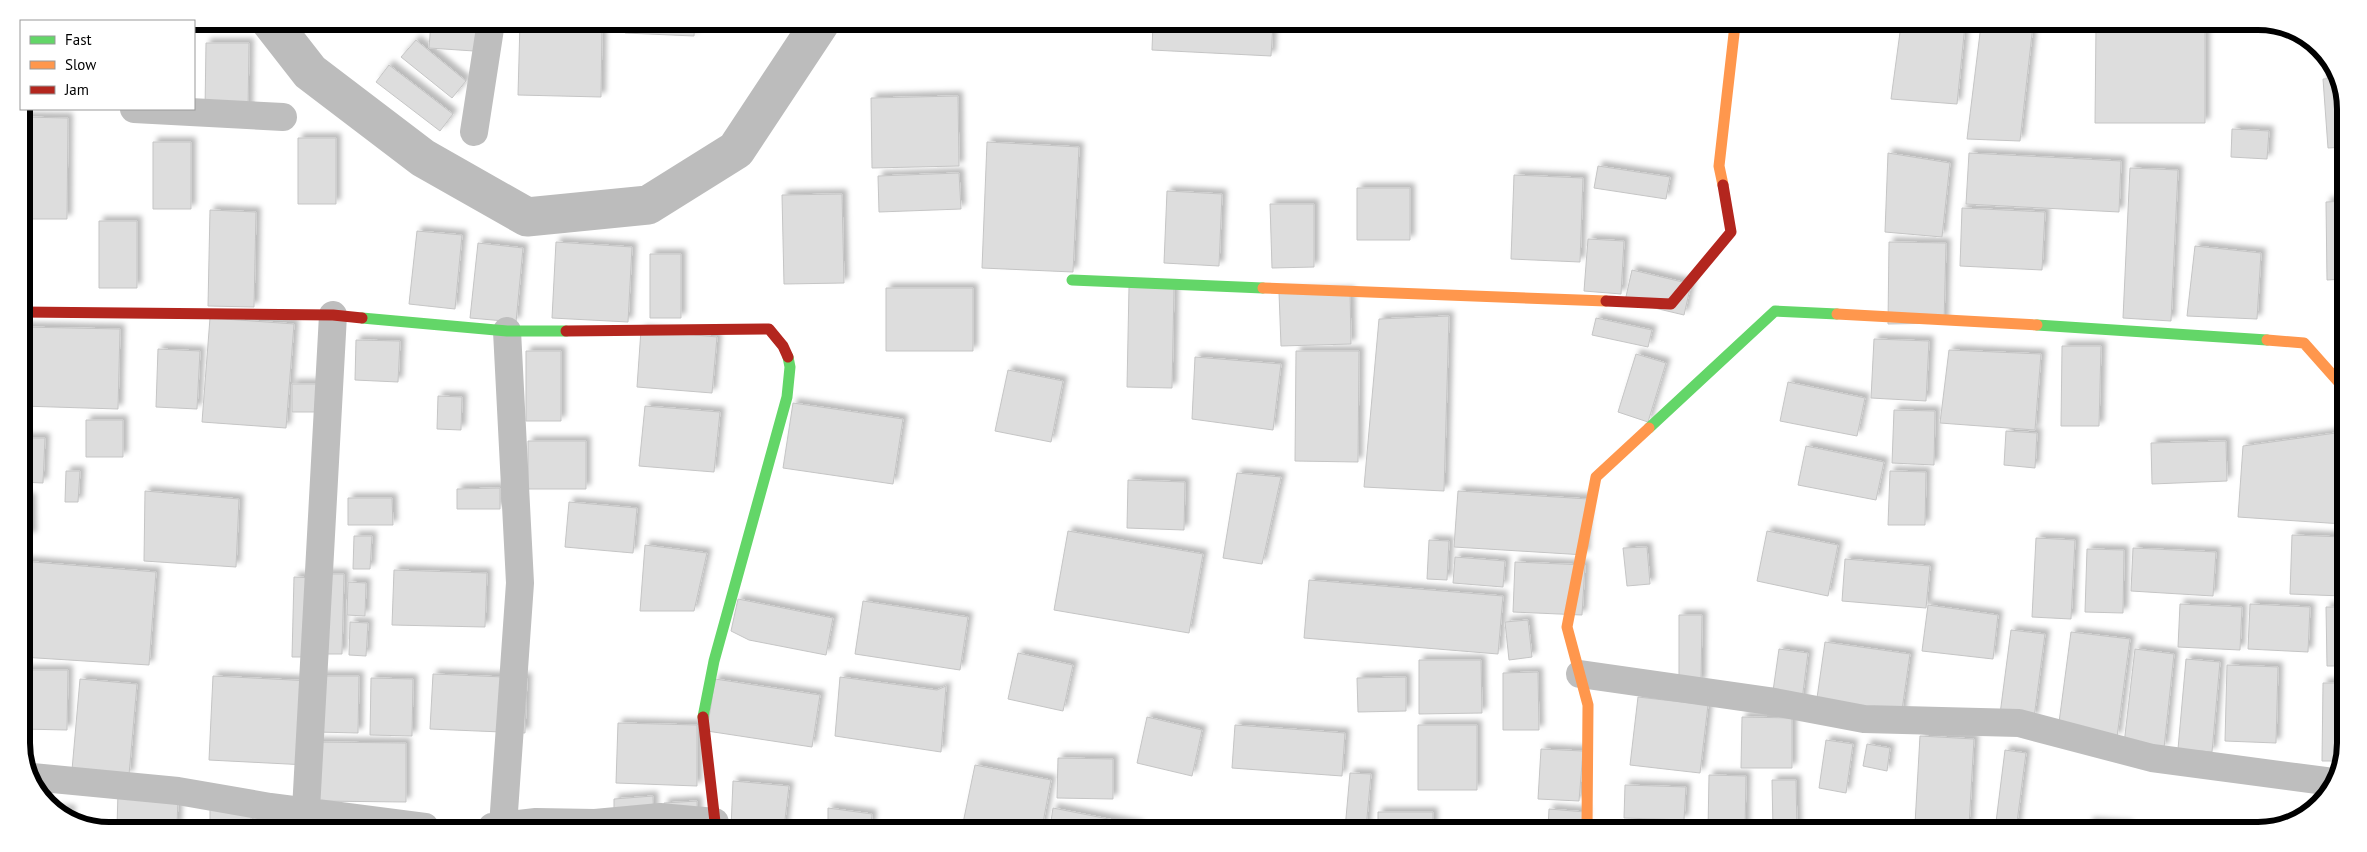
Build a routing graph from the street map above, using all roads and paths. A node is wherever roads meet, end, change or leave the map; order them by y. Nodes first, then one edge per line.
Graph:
1 (491, 30) edge
2 (1734, 30) edge
3 (152, 110) edge
4 (282, 117) dead end
5 (474, 132) dead end
6 (1072, 280) dead end
7 (30, 312) edge
8 (333, 315) junction
9 (507, 331) junction
10 (2337, 380) edge
11 (1580, 674) junction
12 (39, 778) edge
13 (2326, 781) edge
14 (306, 810) junction
15 (390, 822) edge
16 (497, 822) edge
17 (607, 822) edge
18 (699, 822) edge
19 (715, 822) edge
20 (1587, 822) edge

1 - 5 street
2 - 6 street
3 - 4 street
7 - 8 street
8 - 9 street
8 - 14 street
9 - 16 street
9 - 19 street
10 - 11 street
11 - 13 street
11 - 20 street
12 - 14 street
14 - 15 street
17 - 18 street

